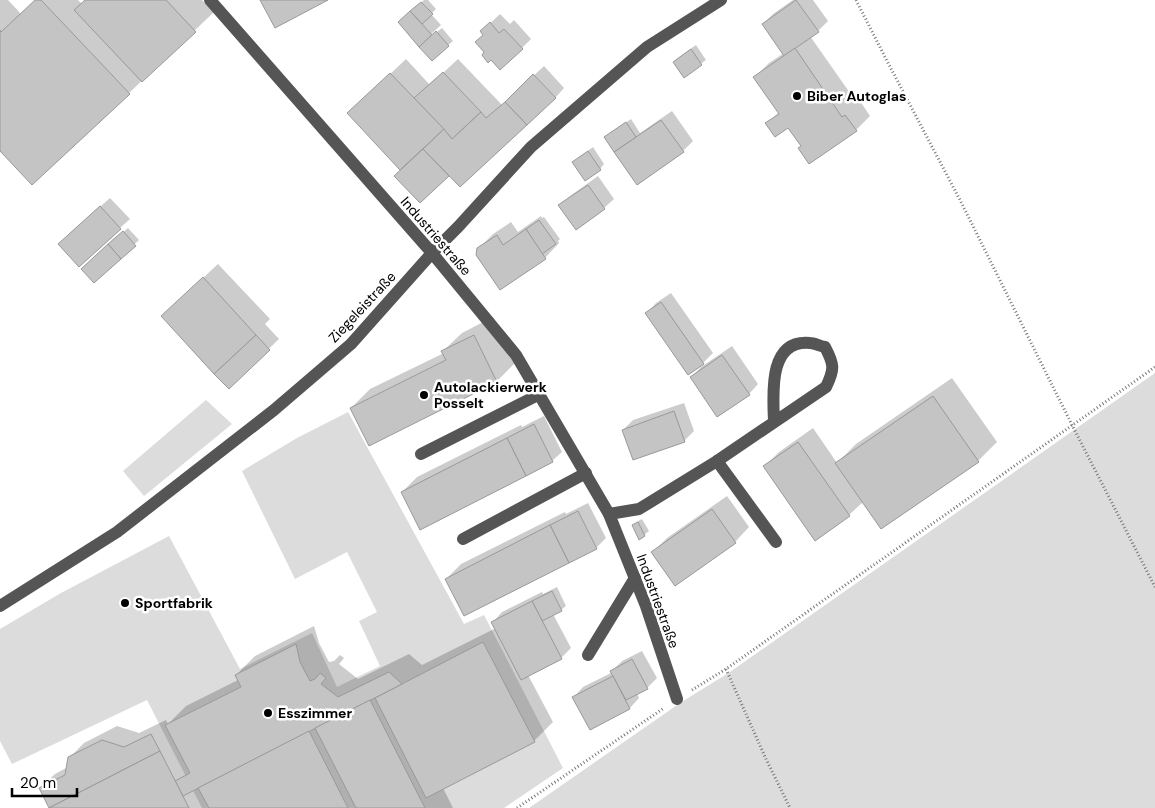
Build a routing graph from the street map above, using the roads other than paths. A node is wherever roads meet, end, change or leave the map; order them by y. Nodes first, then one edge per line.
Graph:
1 (210, 0) edge
2 (721, 0) edge
3 (432, 253) junction
4 (540, 394) junction
5 (774, 421) junction
6 (421, 454) dead end
7 (717, 460) junction
8 (586, 473) junction
9 (609, 514) junction
10 (462, 539) dead end
11 (776, 542) dead end
12 (635, 578) junction
13 (0, 606) edge
14 (588, 656) dead end
15 (677, 699) road end

1 - 3 street, Industriestraße
2 - 3 street, Ziegeleistraße
3 - 4 street, Industriestraße
3 - 13 street, Ziegeleistraße
4 - 6 street
4 - 8 street, Industriestraße
5 - 5 street
5 - 7 street
7 - 9 street
7 - 11 street
8 - 9 street, Industriestraße
8 - 10 street
9 - 12 street, Industriestraße
12 - 14 street
12 - 15 street, Industriestraße

